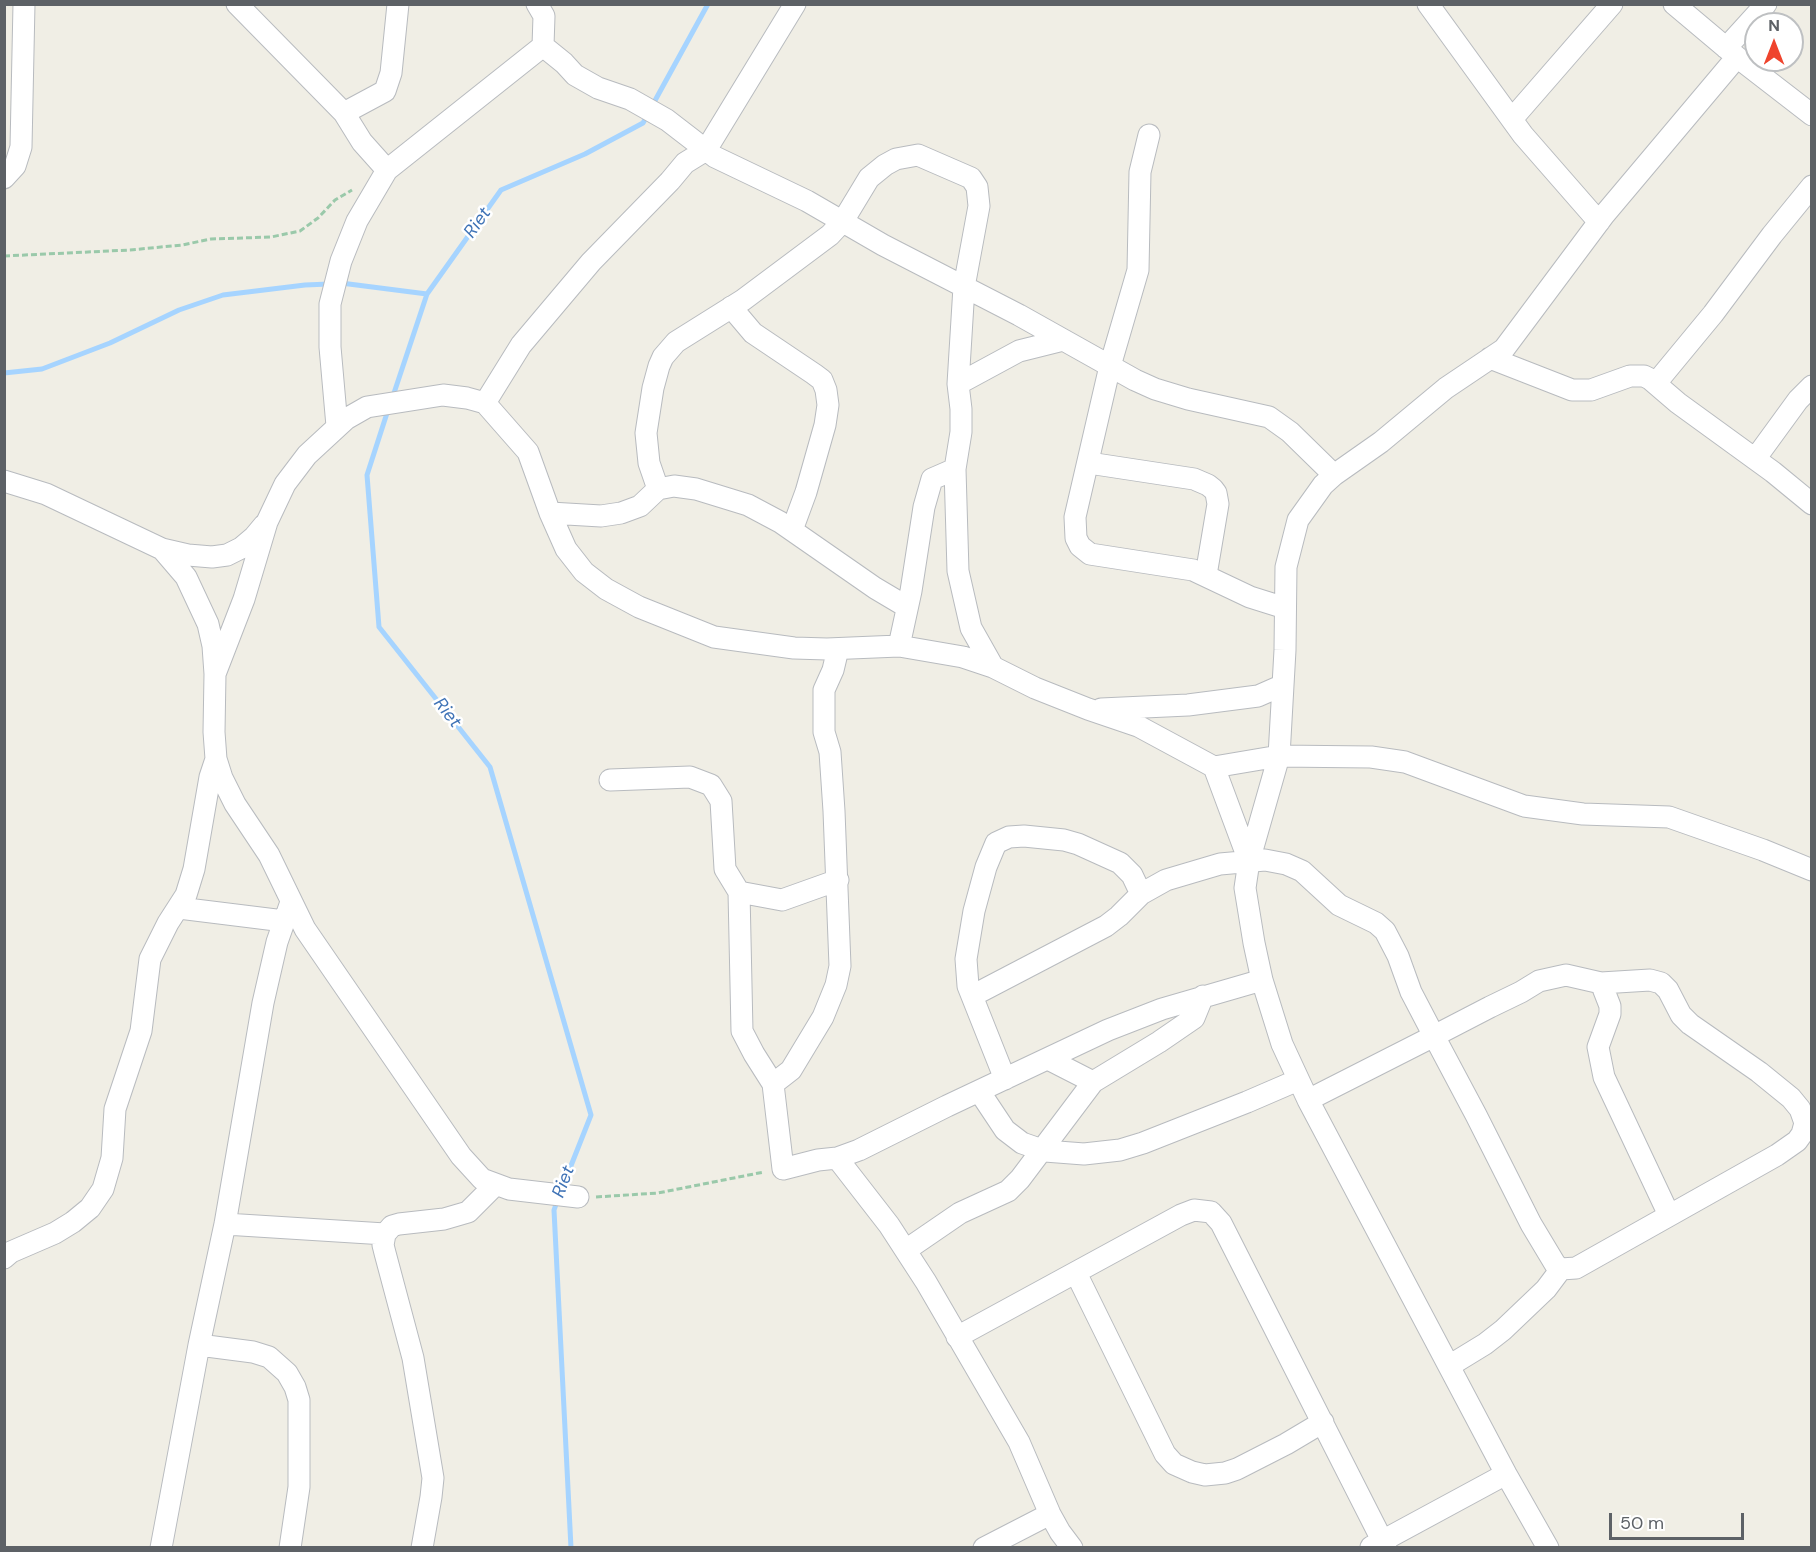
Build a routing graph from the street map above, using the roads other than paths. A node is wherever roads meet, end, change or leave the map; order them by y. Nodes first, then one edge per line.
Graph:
1 (24, 4) edge
2 (237, 4) edge
3 (398, 4) edge
4 (537, 4) edge
5 (795, 4) edge
6 (1612, 4) edge
7 (1674, 4) edge
8 (1766, 4) edge
9 (1436, 8) edge
10 (543, 46) junction
11 (1732, 52) junction
12 (344, 113) junction
13 (1812, 115) edge
14 (1512, 119) junction
15 (1149, 135) dead end
16 (706, 150) junction
17 (387, 170) junction
18 (4, 178) edge
19 (1812, 186) edge
20 (843, 221) junction
21 (1599, 222) junction
22 (964, 287) junction
23 (731, 307) junction
24 (1063, 340) junction
25 (1490, 358) junction
26 (1110, 366) junction
27 (1656, 383) junction
28 (958, 384) junction
29 (1812, 386) edge
30 (485, 403) junction
31 (337, 426) junction
32 (1755, 459) junction
33 (1089, 462) junction
34 (955, 469) junction
35 (1334, 475) junction
36 (4, 481) edge
37 (658, 489) junction
38 (1812, 504) edge
39 (550, 513) junction
40 (267, 522) junction
41 (792, 530) junction
42 (162, 549) junction
43 (1206, 575) junction
44 (908, 607) junction
45 (1285, 608) junction
46 (899, 646) junction
47 (838, 649) junction
48 (993, 667) junction
49 (215, 674) junction
50 (1283, 685) junction
51 (1088, 709) junction
52 (1279, 756) junction
53 (216, 759) junction
54 (1214, 767) junction
55 (610, 780) dead end
56 (1249, 861) junction
57 (1812, 870) edge
58 (838, 880) junction
59 (739, 892) junction
60 (1141, 894) junction
61 (179, 908) junction
62 (288, 912) junction
63 (1262, 980) junction
64 (1601, 983) junction
65 (972, 996) junction
66 (1203, 996) junction
67 (1434, 1036) junction
68 (1048, 1059) junction
69 (1005, 1079) junction
70 (1298, 1080) junction
71 (1093, 1082) junction
72 (773, 1084) junction
73 (979, 1091) junction
74 (1308, 1100) junction
75 (1807, 1143) edge
76 (1041, 1150) junction
77 (837, 1158) junction
78 (495, 1185) junction
79 (578, 1197) road end
80 (1670, 1215) junction
81 (225, 1224) junction
82 (385, 1234) junction
83 (906, 1250) junction
84 (4, 1258) edge
85 (1561, 1269) junction
86 (1076, 1273) junction
87 (957, 1337) junction
88 (199, 1345) junction
89 (1449, 1366) junction
90 (1323, 1422) junction
91 (1506, 1474) junction
92 (1050, 1514) junction
93 (1380, 1545) edge
94 (161, 1548) edge
95 (290, 1548) edge
96 (422, 1548) edge
97 (984, 1548) edge
98 (1072, 1548) edge
99 (1548, 1548) edge

1 - 18 street
2 - 12 street
3 - 12 street
4 - 10 street
5 - 16 street
6 - 14 street
7 - 11 street
8 - 11 street
9 - 14 street
10 - 16 street
10 - 17 street
11 - 13 street
11 - 21 street
12 - 17 street
14 - 21 street
15 - 26 street
16 - 20 street
16 - 30 street
17 - 31 street
19 - 27 street
20 - 22 street
20 - 22 street
20 - 23 street
21 - 25 street
22 - 24 street
22 - 28 street
23 - 37 street
23 - 41 street
24 - 26 street
24 - 28 street
25 - 27 street
25 - 35 street
26 - 33 street
26 - 35 street
27 - 32 street
28 - 34 street
29 - 32 street
30 - 31 street
30 - 39 street
31 - 40 street
32 - 38 street
33 - 43 street
33 - 43 street
34 - 44 street
34 - 48 street
35 - 45 street
36 - 42 street
37 - 39 street
37 - 41 street
39 - 47 street
40 - 42 street
40 - 49 street
41 - 44 street
42 - 49 street
43 - 45 street
44 - 46 street
45 - 50 street
46 - 47 street
46 - 48 street
47 - 58 street
48 - 51 street
49 - 53 street
50 - 51 street
50 - 52 street
51 - 54 street
52 - 54 street
52 - 56 street
52 - 57 street
53 - 61 street
53 - 62 street
54 - 56 street
55 - 59 street
56 - 60 street
56 - 63 street
56 - 67 street
58 - 59 street
58 - 72 street
59 - 72 street
60 - 65 street
60 - 65 street
61 - 62 street
61 - 84 street
62 - 78 street
62 - 81 street
63 - 66 street
63 - 70 street
64 - 67 street
64 - 75 street
64 - 80 street
65 - 69 street
66 - 68 street
66 - 71 street
67 - 74 street
67 - 85 street
68 - 69 street
68 - 71 street
69 - 73 street
70 - 74 street
70 - 76 street
71 - 76 street
72 - 77 street
73 - 76 street
73 - 77 street
74 - 89 street
75 - 80 street
76 - 83 street
77 - 83 street
78 - 79 street
78 - 82 street
80 - 85 street
81 - 82 street
81 - 88 street
82 - 96 street
83 - 87 street
85 - 89 street
86 - 87 street
86 - 90 street
86 - 90 street
87 - 92 street
88 - 94 street
88 - 95 street
89 - 91 street
90 - 93 street
91 - 93 street
91 - 99 street
92 - 97 street
92 - 98 street

